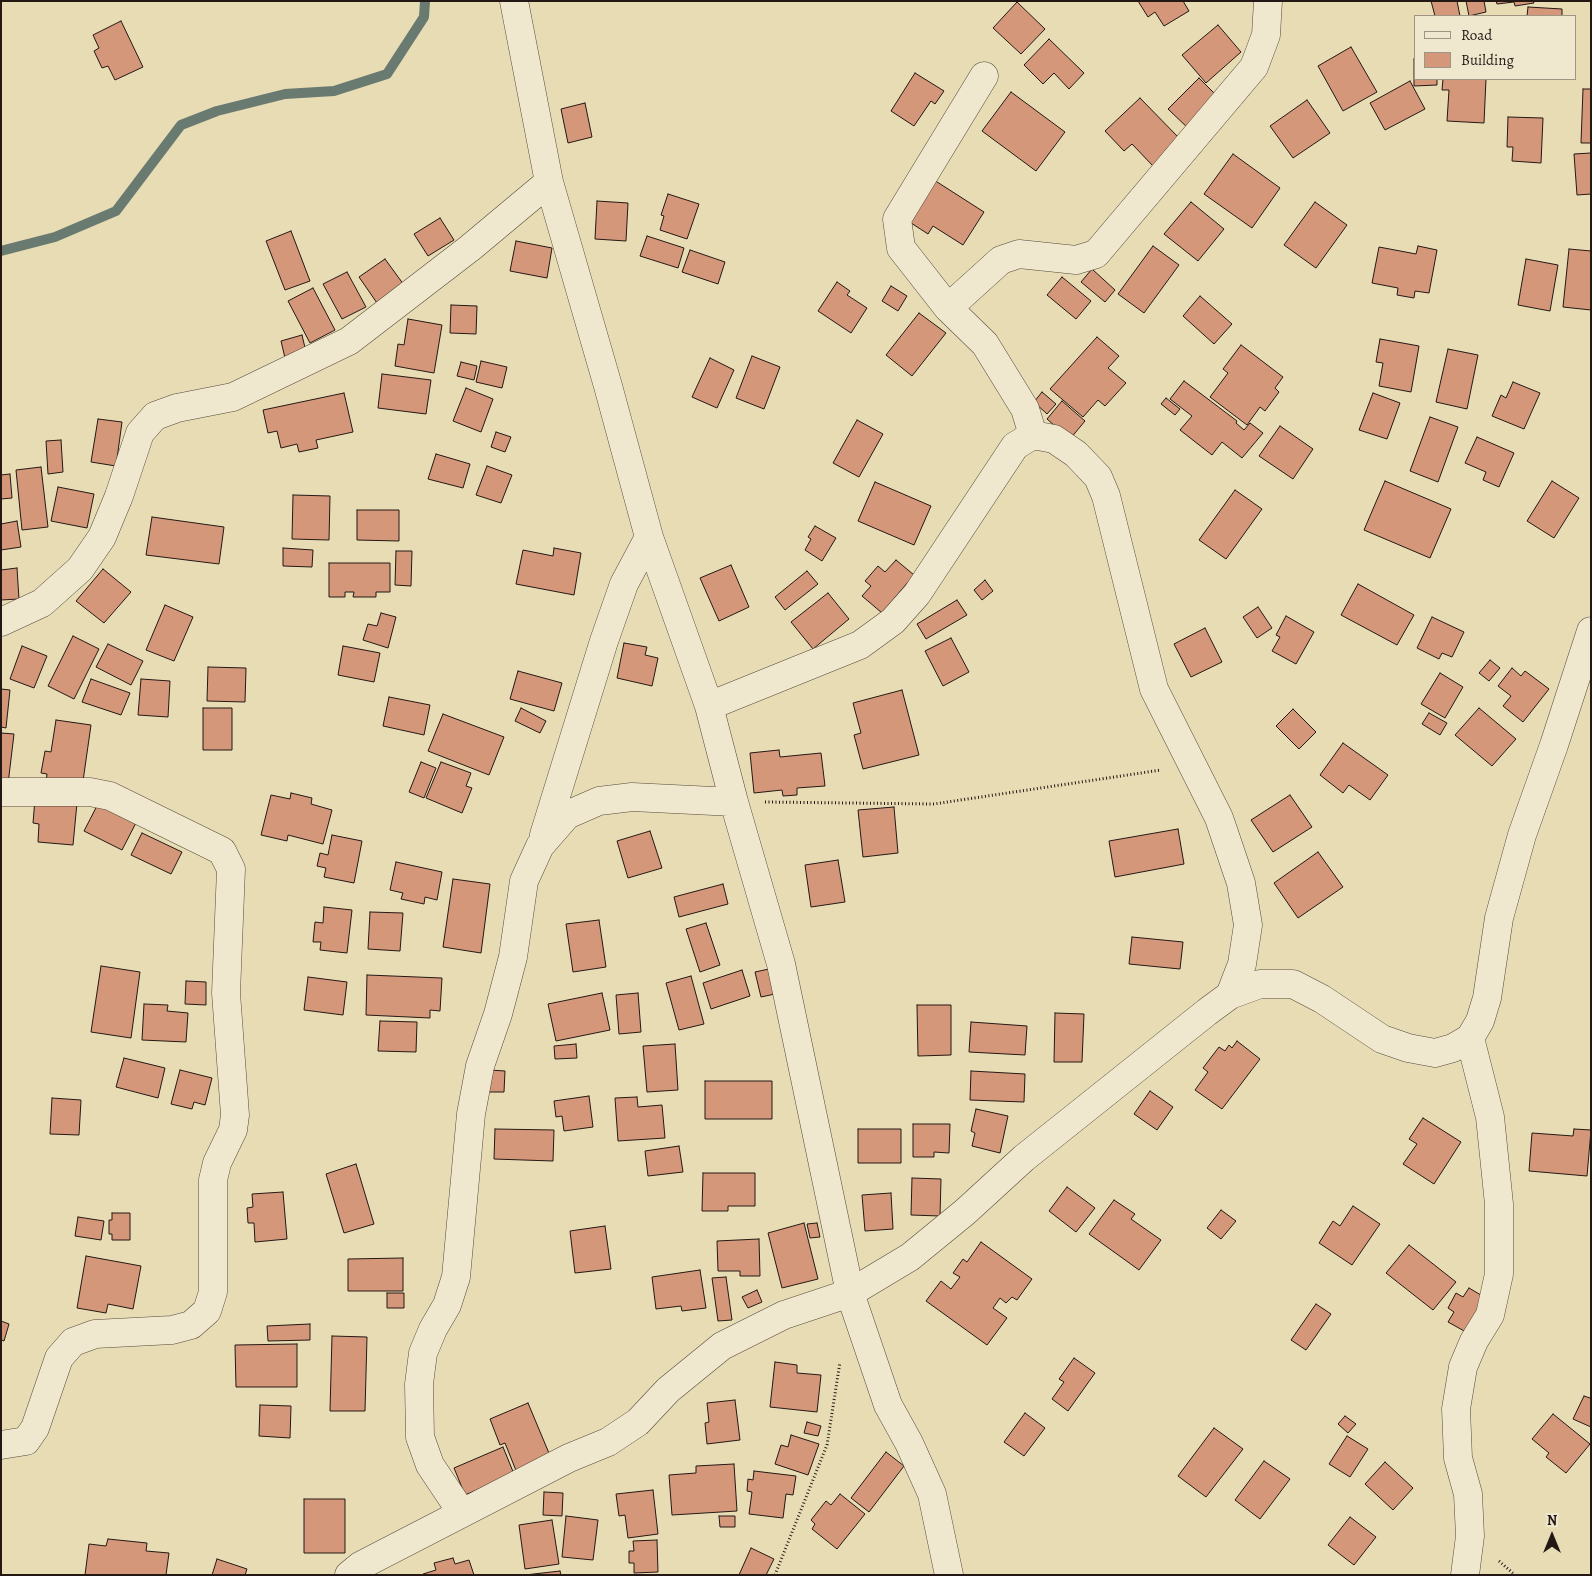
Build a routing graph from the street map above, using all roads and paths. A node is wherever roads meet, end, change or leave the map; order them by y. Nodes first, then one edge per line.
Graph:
1 (514, 1) edge
2 (1268, 1) edge
3 (984, 76) dead end
4 (549, 182) junction
5 (948, 308) junction
6 (1033, 435) junction
7 (649, 537) junction
8 (1, 622) edge
9 (1591, 631) edge
10 (709, 706) junction
11 (1191, 765) junction
12 (1, 792) edge
13 (734, 802) junction
14 (540, 846) junction
15 (1230, 996) junction
16 (1470, 1038) junction
17 (850, 1293) junction
18 (840, 1359) dead end
19 (1, 1445) edge
20 (462, 1513) junction
21 (349, 1575) edge
22 (775, 1575) edge
23 (949, 1575) edge
24 (1465, 1575) edge

1 - 4 street
2 - 5 street
3 - 5 street
4 - 7 street
4 - 8 street
5 - 6 street
6 - 10 street
6 - 11 street
7 - 10 street
7 - 14 street
9 - 16 street
10 - 13 street
11 - 13 path
11 - 15 street
12 - 19 street
13 - 14 street
13 - 17 street
14 - 20 street
15 - 16 street
15 - 17 street
16 - 24 street
17 - 20 street
17 - 23 street
18 - 22 path
20 - 21 street

